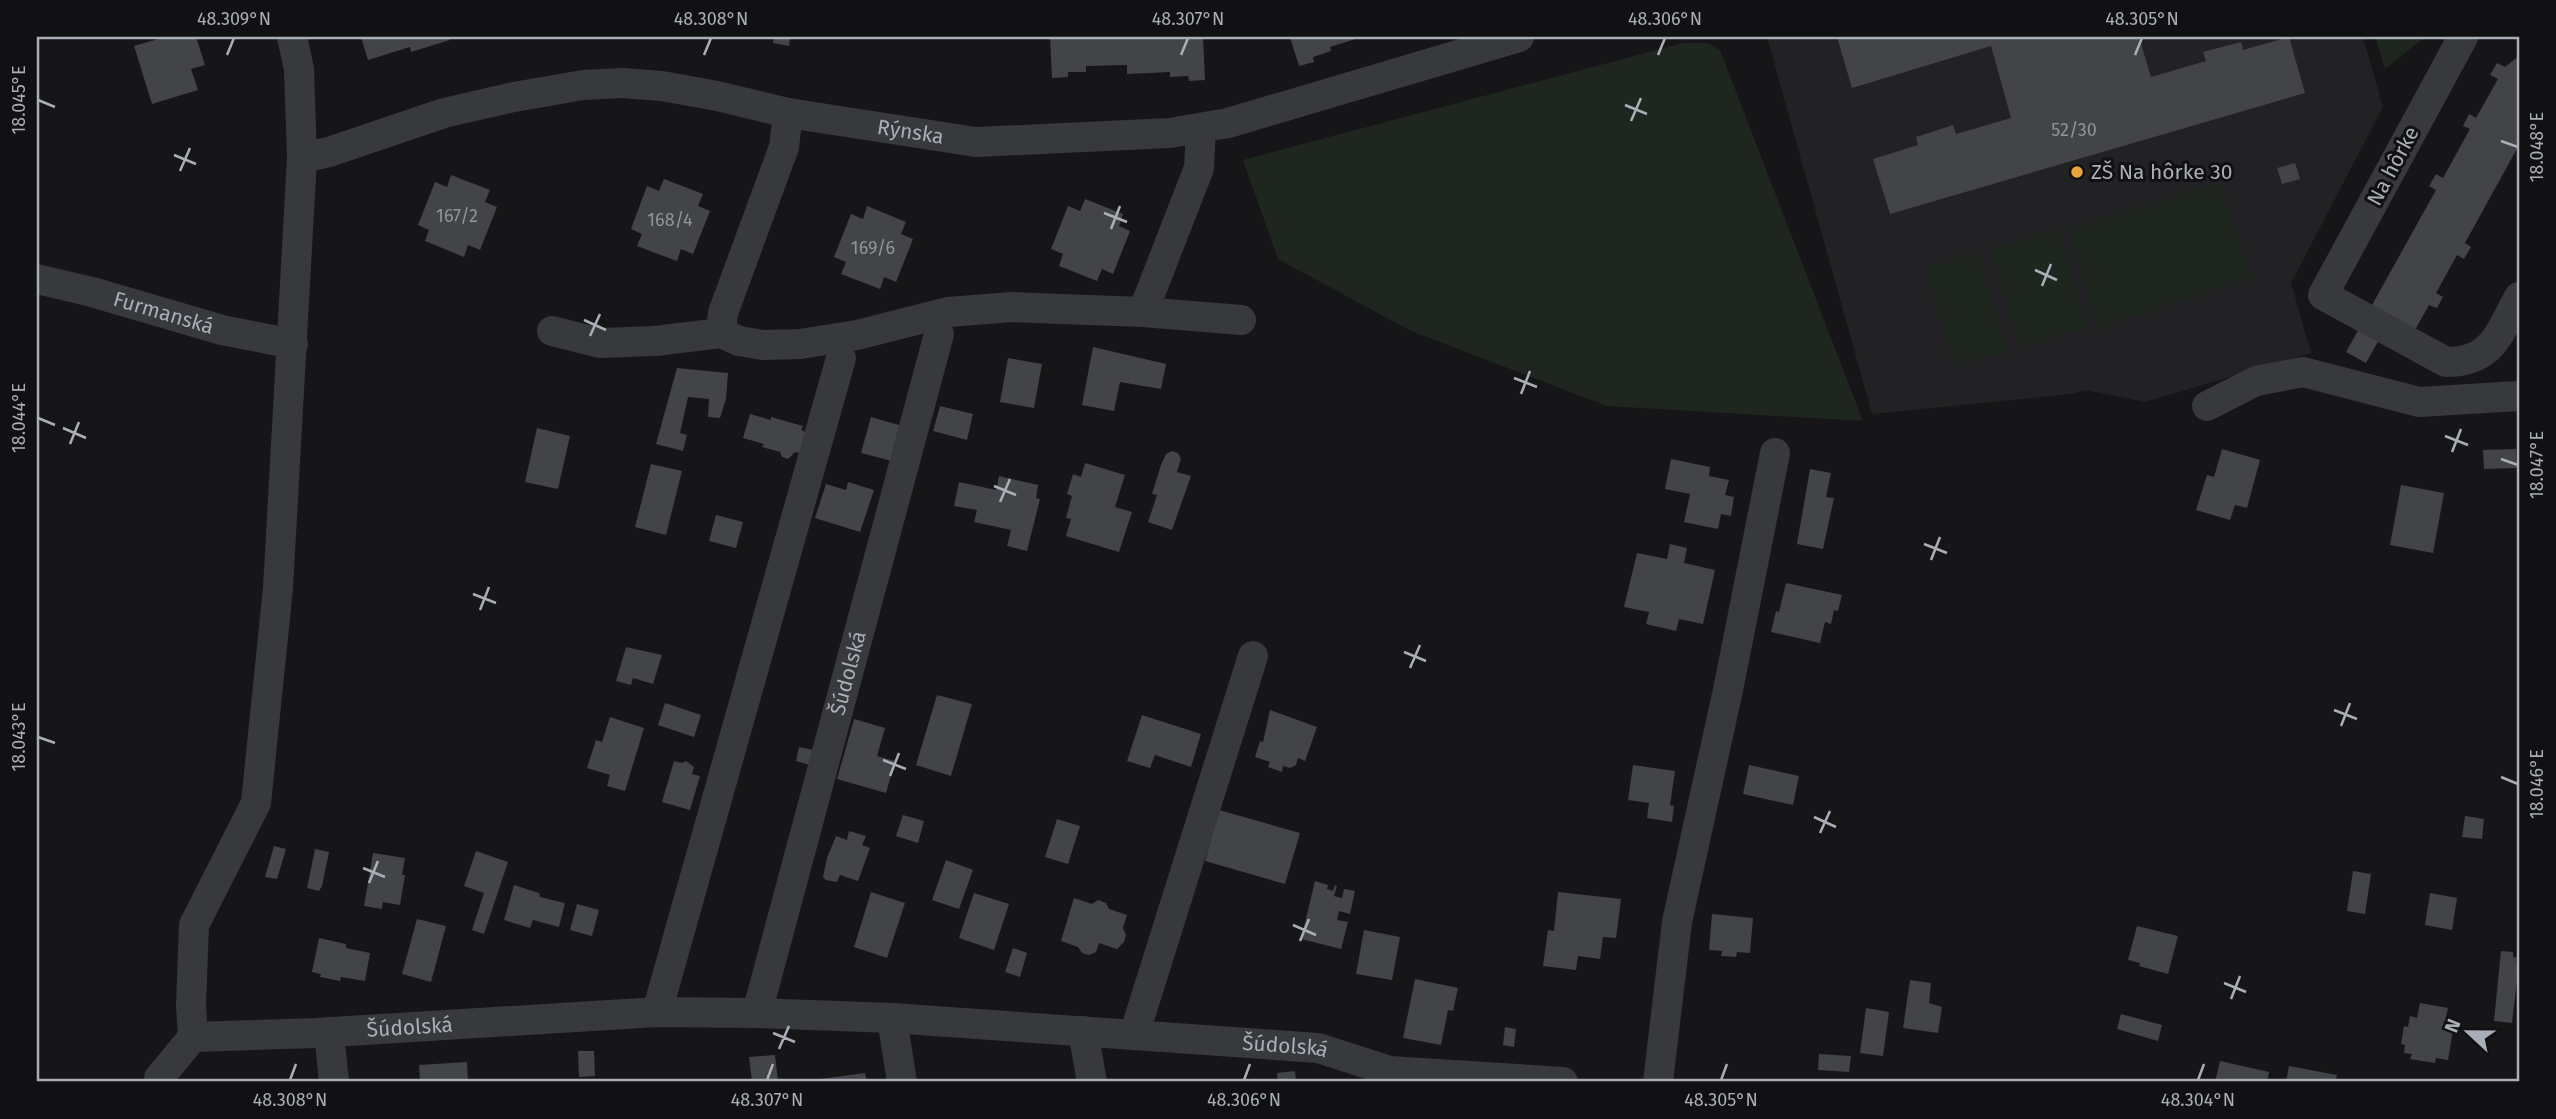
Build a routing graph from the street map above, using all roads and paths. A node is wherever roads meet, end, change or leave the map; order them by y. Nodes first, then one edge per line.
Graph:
1 (292, 37) edge
2 (1519, 37) edge
3 (2463, 37) edge
4 (788, 113) junction
5 (1201, 128) junction
6 (302, 158) junction
7 (37, 279) edge
8 (2519, 297) edge
9 (1143, 312) junction
10 (1241, 320) dead end
11 (552, 331) dead end
12 (721, 333) junction
13 (939, 334) dead end
14 (293, 344) junction
15 (841, 358) dead end
16 (2467, 362) junction
17 (2519, 396) edge
18 (2470, 399) junction
19 (2207, 406) dead end
20 (1775, 453) dead end
21 (1253, 656) dead end
22 (657, 1012) junction
23 (757, 1013) junction
24 (891, 1018) junction
25 (1083, 1031) junction
26 (329, 1032) junction
27 (1134, 1035) junction
28 (193, 1037) junction
29 (1390, 1076) edge
30 (159, 1082) edge
31 (334, 1082) edge
32 (902, 1082) edge
33 (1092, 1082) edge
34 (1563, 1082) edge
35 (1658, 1082) edge

1 - 6 street
2 - 5 street, Rýnska
3 - 16 street, Na hôrke
4 - 5 street, Rýnska
4 - 6 street, Rýnska
4 - 12 street
5 - 9 street
6 - 14 street
7 - 14 street, Furmanská
8 - 16 street
9 - 10 street
9 - 12 street
11 - 12 street
13 - 23 street, Šúdolská
14 - 28 street
15 - 22 street
16 - 18 street
17 - 18 street
18 - 19 street
20 - 35 street
21 - 27 street
22 - 23 street, Šúdolská
22 - 26 street, Šúdolská
23 - 24 street, Šúdolská
24 - 25 street, Šúdolská
24 - 32 street
25 - 27 street, Šúdolská
25 - 33 street
26 - 28 street, Šúdolská
26 - 31 street
27 - 29 street, Šúdolská
28 - 30 street
29 - 34 street, Šúdolská

